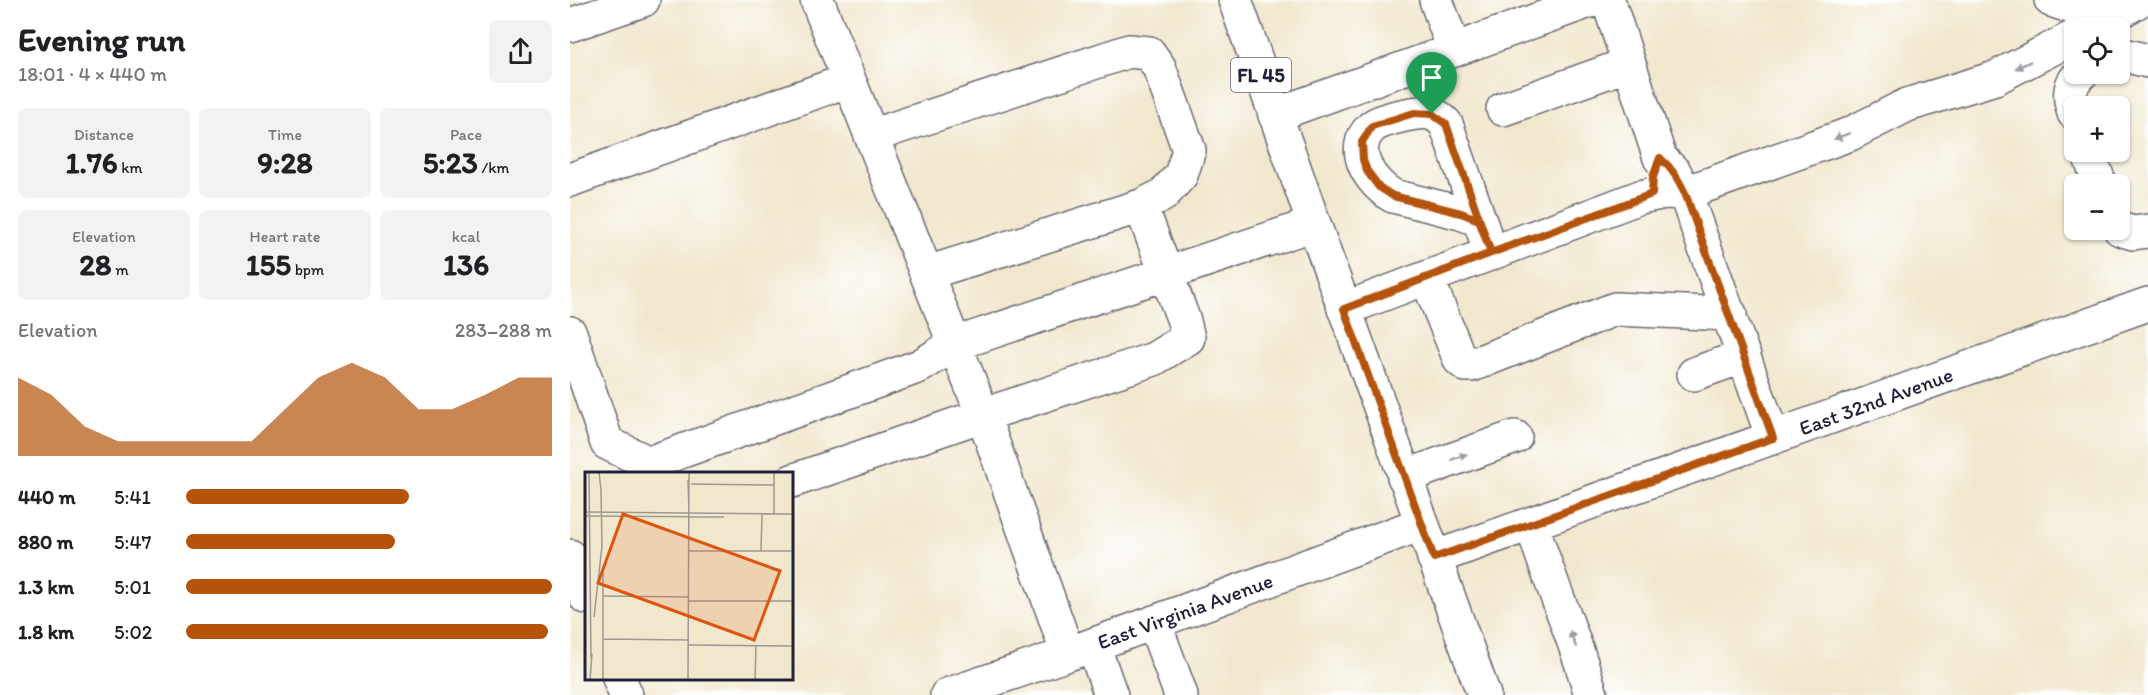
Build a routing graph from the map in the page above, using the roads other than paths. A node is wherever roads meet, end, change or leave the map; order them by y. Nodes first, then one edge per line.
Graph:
1 (643, 0) edge
2 (817, 0) edge
3 (1235, 0) edge
4 (1436, 0) edge
5 (1592, 0) edge
6 (1608, 0) edge
7 (2051, 0) edge
8 (2114, 14) edge
9 (570, 25) edge
10 (2064, 42) edge
11 (1454, 50) junction
12 (2130, 56) edge
13 (2148, 61) edge
14 (1629, 64) junction
15 (849, 80) junction
16 (1503, 109) dead end
17 (1275, 115) junction
18 (872, 136) junction
19 (1660, 158) junction
20 (570, 180) edge
21 (1685, 193) junction
22 (1652, 194) junction
23 (1141, 206) junction
24 (1479, 220) dead end
25 (1314, 224) junction
26 (2130, 231) edge
27 (2148, 231) edge
28 (1491, 253) junction
29 (927, 273) junction
30 (1166, 273) junction
31 (1427, 278) junction
32 (2148, 304) edge
33 (1344, 309) junction
34 (1730, 314) junction
35 (570, 333) edge
36 (956, 344) junction
37 (1744, 356) junction
38 (1694, 374) dead end
39 (983, 415) junction
40 (1515, 437) dead end
41 (1773, 438) junction
42 (650, 468) edge
43 (1404, 477) junction
44 (794, 480) edge
45 (1421, 524) junction
46 (1532, 524) junction
47 (576, 555) edge
48 (1434, 558) junction
49 (585, 593) edge
50 (1154, 622) junction
51 (1080, 649) junction
52 (621, 680) edge
53 (626, 695) edge
54 (947, 695) edge
55 (1111, 695) edge
56 (1181, 695) edge
57 (1484, 695) edge
58 (1591, 695) edge

1 - 9 street
2 - 15 street
3 - 17 street, FL 45
4 - 11 street
5 - 11 street
6 - 14 street
7 - 8 street
10 -> 21 street
11 - 17 street
12 - 13 street
14 - 16 street
14 - 19 street
15 - 18 street
15 - 20 street
17 - 25 street, FL 45
18 - 23 street
18 - 29 street
19 - 21 street
19 - 22 street
21 - 22 street
21 - 34 street
22 - 28 street
23 - 29 street
23 - 30 street
24 - 28 street
25 - 30 street
25 - 33 street, FL 45
26 - 27 street
28 - 31 street
29 - 36 street
30 - 36 street
30 - 39 street
31 - 33 street
31 - 34 street
32 - 41 street, East 32nd Avenue
33 - 43 street, FL 45
34 - 37 street
35 - 42 street
36 - 39 street
36 - 42 street
37 - 38 street
37 - 41 street
39 - 44 street
39 - 51 street
43 -> 40 street
41 - 46 street, East 32nd Avenue
43 - 45 street, FL 45
45 - 48 street, FL 45
45 - 50 street, East Virginia Avenue
46 - 48 street, East 32nd Avenue
58 -> 46 street
47 - 49 street
48 - 57 street, FL 45
50 - 51 street, East Virginia Avenue
50 - 56 street
51 - 54 street, East Virginia Avenue
51 - 55 street
52 - 53 street

